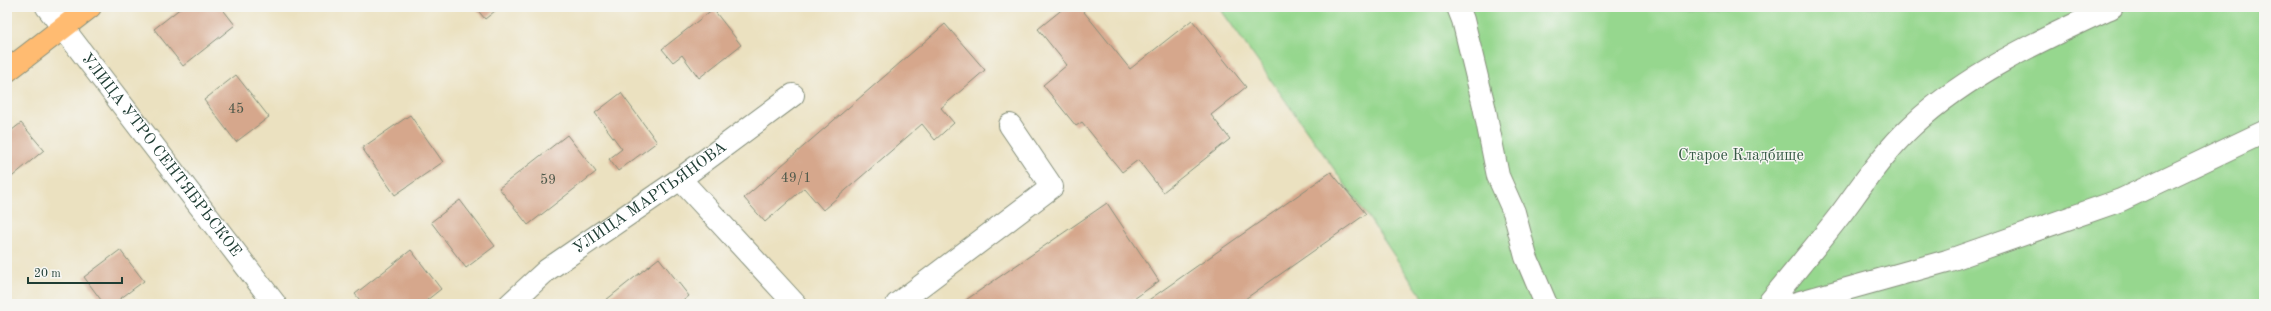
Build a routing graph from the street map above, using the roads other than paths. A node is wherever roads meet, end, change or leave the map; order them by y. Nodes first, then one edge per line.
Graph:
1 (47, 7) edge
2 (90, 7) edge
3 (1458, 7) edge
4 (2112, 7) edge
5 (63, 28) junction
6 (7, 71) edge
7 (793, 95) dead end
8 (1010, 125) dead end
9 (2264, 132) edge
10 (680, 179) junction
11 (275, 304) edge
12 (510, 304) edge
13 (795, 304) edge
14 (897, 304) edge
15 (1546, 304) edge
16 (1768, 304) edge
17 (1793, 304) edge

1 - 5 street, УЛИЦА УТРО СЕНТЯБРЬСКОЕ
2 - 5 main road
3 - 15 street
4 - 16 street
5 - 6 main road
5 - 11 street, УЛИЦА УТРО СЕНТЯБРЬСКОЕ
7 - 10 street, УЛИЦА МАРТЬЯНОВА
8 - 14 street
9 - 17 street
10 - 12 street, УЛИЦА МАРТЬЯНОВА
10 - 13 street

